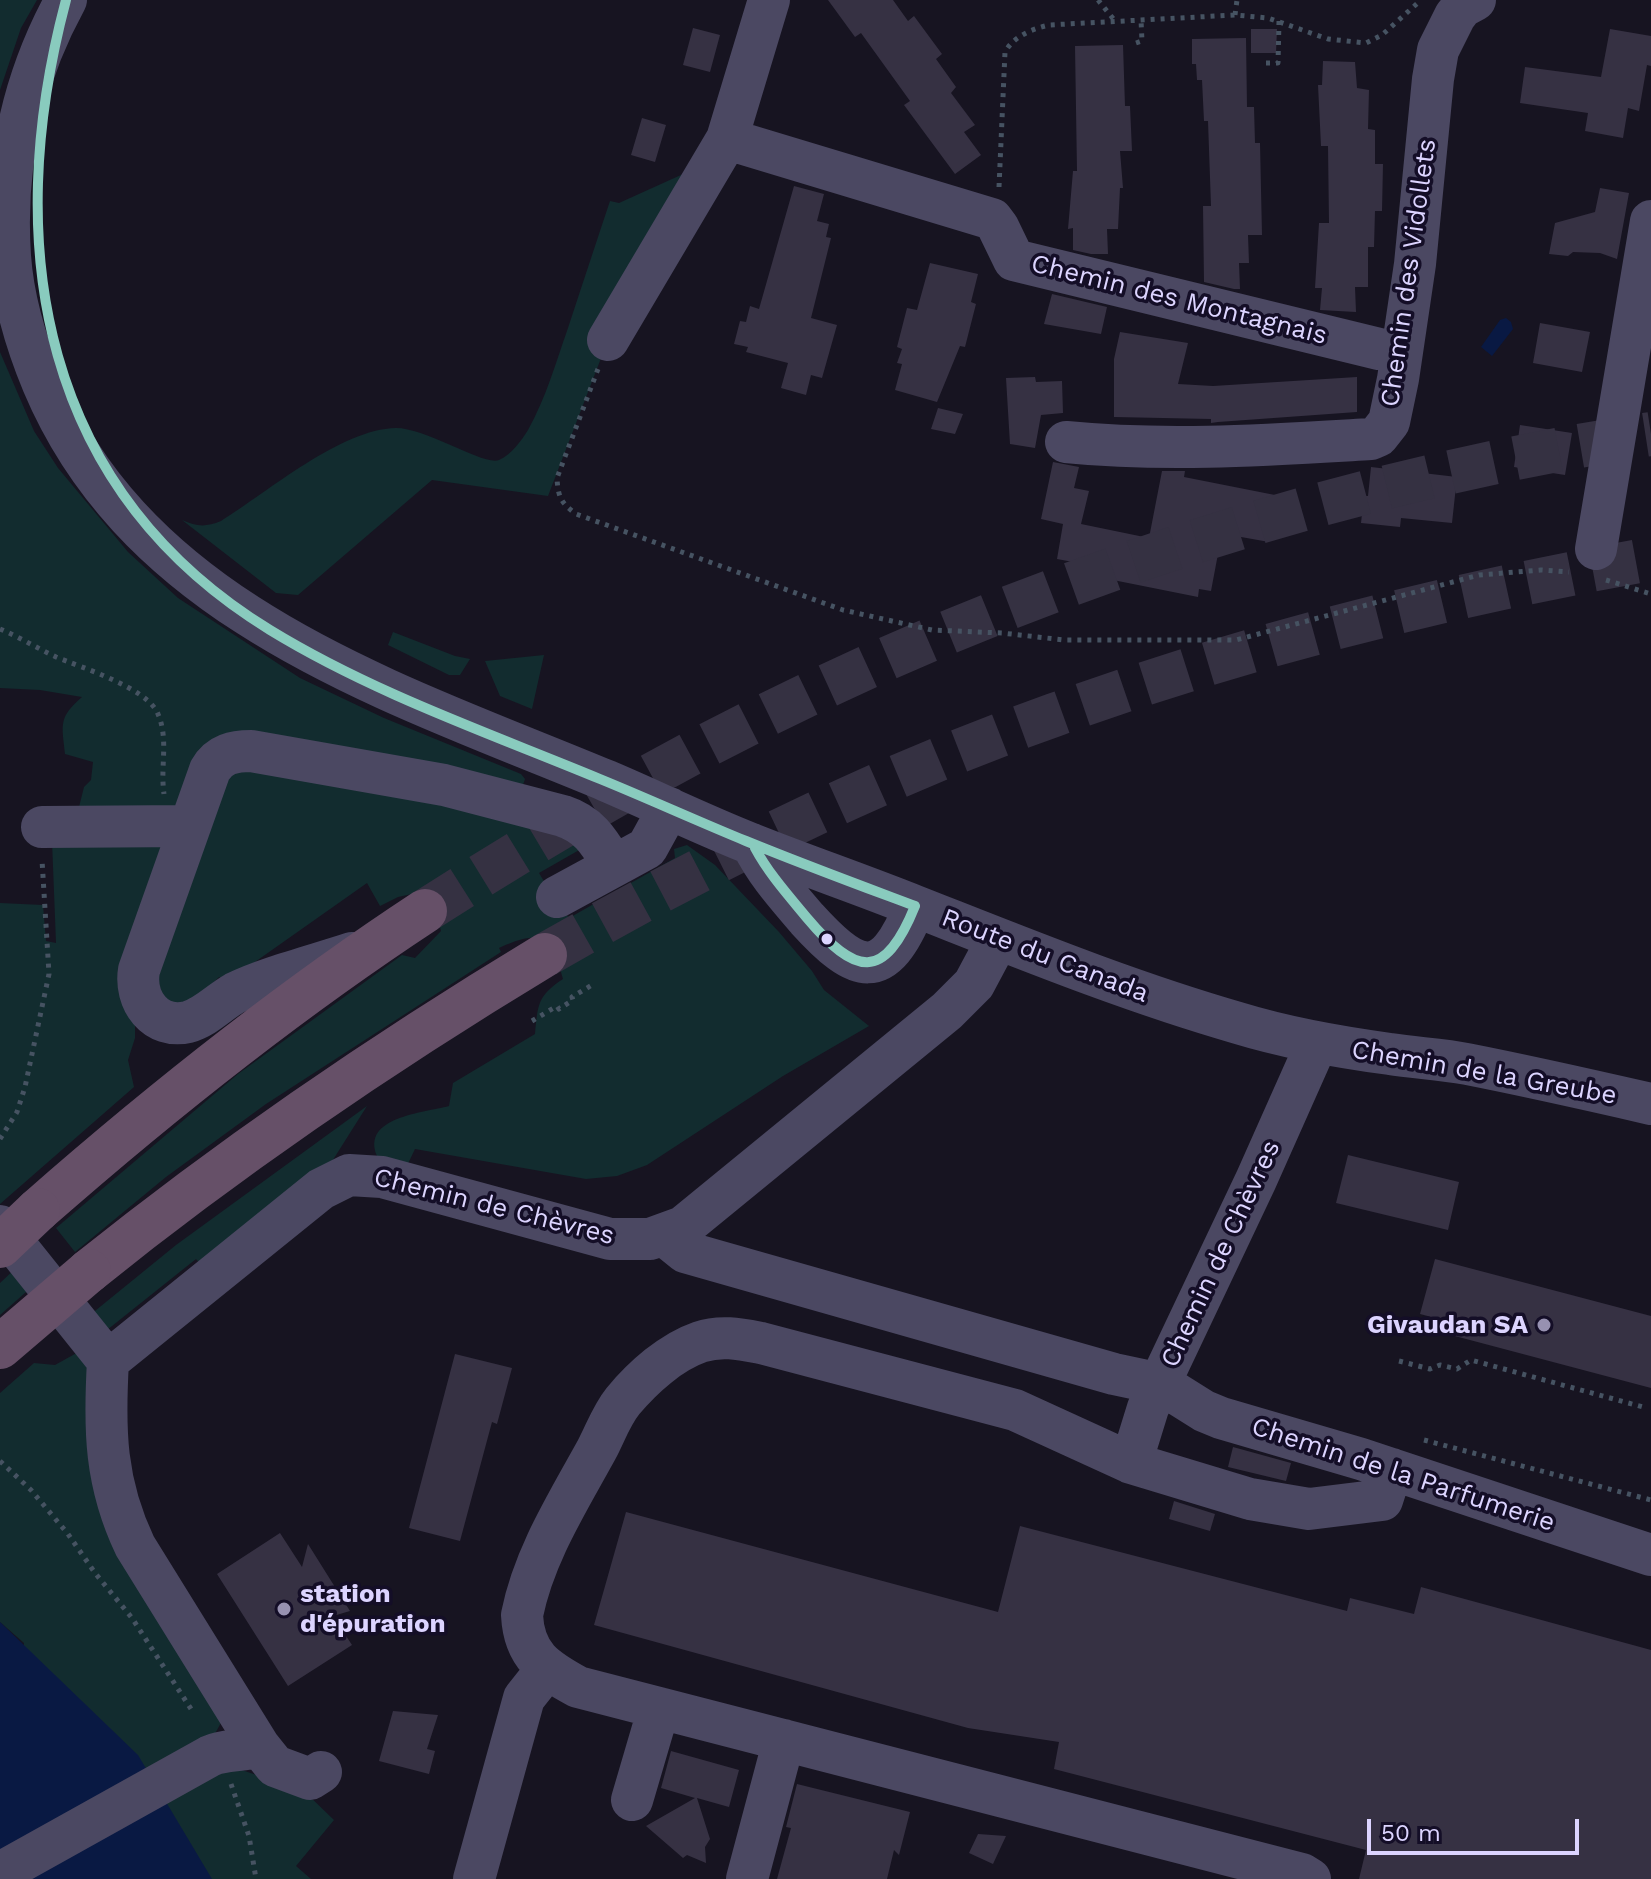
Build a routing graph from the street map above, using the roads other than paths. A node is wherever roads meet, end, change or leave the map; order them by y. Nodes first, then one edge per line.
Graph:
1 (66, 0) edge
2 (769, 0) edge
3 (1475, 0) edge
4 (727, 139) junction
5 (1651, 221) edge
6 (608, 340) road end
7 (1641, 341) edge
8 (1379, 349) dead end
9 (1066, 442) dead end
10 (1592, 567) road end
11 (669, 808) junction
12 (181, 826) junction
13 (42, 827) road end
14 (752, 844) junction
15 (614, 866) junction
16 (557, 897) dead end
17 (915, 906) junction
18 (425, 911) tunnel mouth
19 (998, 939) junction
20 (373, 945) junction
21 (545, 955) tunnel mouth
22 (1317, 1043) junction
23 (1651, 1104) edge
24 (19, 1218) edge
25 (664, 1235) junction
26 (0, 1246) edge
27 (0, 1347) edge
28 (108, 1361) junction
29 (1161, 1384) junction
30 (1404, 1453) junction
31 (1131, 1463) junction
32 (1651, 1555) edge
33 (547, 1669) junction
34 (659, 1708) junction
35 (784, 1740) junction
36 (229, 1751) junction
37 (321, 1772) dead end
38 (632, 1800) dead end
39 (0, 1873) edge
40 (474, 1879) edge
41 (747, 1879) edge
42 (1310, 1879) edge

1 - 11 street, Route du Canada
2 - 4 street
3 - 9 street, Chemin des Vidollets
4 - 6 street
4 - 8 street, Chemin des Montagnais
5 - 7 street
7 - 10 street
11 - 14 street, Route du Canada
11 - 15 street
12 - 13 street
12 - 15 street
12 - 20 street
14 - 17 street, Route du Canada
14 - 17 street
15 - 16 street
17 - 19 street, Route du Canada
18 - 20 highway
19 - 22 street, Route du Canada
19 - 25 street
20 - 24 highway
21 - 27 highway, bridge
22 - 23 street, Chemin de la Greube
22 - 29 street, Chemin de Chèvres
24 - 26 highway, bridge
24 - 28 street
25 - 28 street, Chemin de Chèvres
25 - 29 street, Chemin de Chèvres
28 - 36 street
29 - 30 street, Chemin de la Parfumerie
29 - 31 street
30 - 31 street
30 - 32 street, Chemin de la Parfumerie
31 - 33 street
33 - 34 street
33 - 40 street
34 - 35 street
34 - 38 street
35 - 41 street
35 - 42 street
36 - 37 street
36 - 39 street

